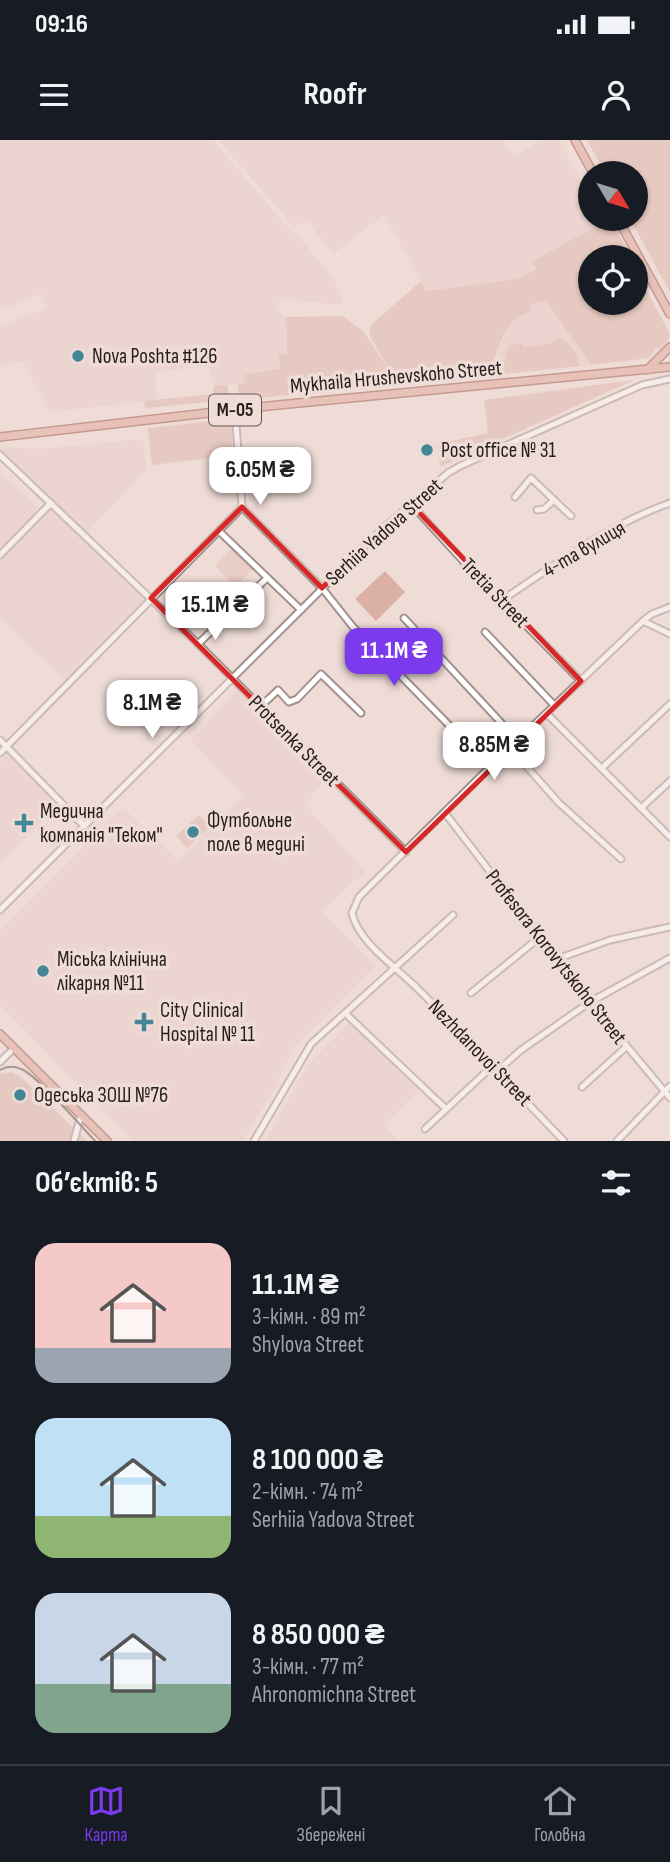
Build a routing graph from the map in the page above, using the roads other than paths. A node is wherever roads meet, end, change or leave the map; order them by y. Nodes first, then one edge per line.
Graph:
1 (575, 140) edge
2 (586, 161) edge
3 (625, 231) edge
4 (670, 314) edge
5 (670, 347) edge
6 (670, 367) edge
7 (648, 370) junction
8 (670, 379) edge
9 (235, 410) junction
10 (0, 437) edge
11 (0, 455) edge
12 (515, 497) dead end
13 (554, 500) junction
14 (51, 503) junction
15 (670, 503) edge
16 (411, 504) junction
17 (242, 507) junction
18 (537, 510) dead end
19 (571, 516) dead end
20 (219, 531) junction
21 (0, 555) edge
22 (267, 578) junction
23 (322, 588) junction
24 (151, 598) junction
25 (501, 601) junction
26 (670, 607) edge
27 (300, 610) junction
28 (404, 618) dead end
29 (643, 621) junction
30 (485, 632) dead end
31 (670, 634) edge
32 (198, 644) junction
33 (233, 679) junction
34 (581, 681) junction
35 (670, 704) edge
36 (555, 705) junction
37 (260, 707) junction
38 (362, 713) dead end
39 (547, 714) junction
40 (0, 740) edge
41 (518, 741) junction
42 (6, 746) junction
43 (511, 749) junction
44 (0, 753) edge
45 (490, 767) junction
46 (602, 768) junction
47 (670, 781) edge
48 (641, 808) junction
49 (444, 813) junction
50 (84, 826) junction
51 (670, 837) edge
52 (406, 852) junction
53 (621, 859) dead end
54 (0, 910) edge
55 (453, 915) dead end
56 (670, 929) edge
57 (540, 937) junction
58 (670, 958) edge
59 (557, 959) junction
60 (394, 968) junction
61 (471, 993) dead end
62 (590, 1002) junction
63 (346, 1014) junction
64 (0, 1034) edge
65 (626, 1047) junction
66 (14, 1048) junction
67 (0, 1062) edge
68 (494, 1069) junction
69 (670, 1086) edge
70 (582, 1087) dead end
71 (664, 1092) junction
72 (670, 1098) edge
73 (446, 1109) junction
74 (81, 1115) junction
75 (425, 1129) dead end
76 (74, 1141) edge
77 (107, 1141) edge
78 (254, 1141) edge
79 (564, 1141) edge
80 (617, 1141) edge

1 - 2 main road
3 - 4 main road
5 - 7 main road
6 - 7 main road, Mykhaila Hrushevskoho Street / М-05
7 - 9 main road, Mykhaila Hrushevskoho Street / М-05
8 - 16 street, Serhiia Yadova Street
9 - 10 main road, Mykhaila Hrushevskoho Street / М-05
9 - 17 street
11 - 14 street, Protsenka Street
12 - 13 street
13 - 18 street
13 - 19 street
14 - 21 street
14 - 24 street, Protsenka Street
15 - 25 street, 4-та вулиця
16 - 23 street, Serhiia Yadova Street
16 - 25 street, Tretia Street
17 - 20 street
17 - 23 street
20 - 22 street
20 - 24 street
22 - 27 street
22 - 32 street
23 - 27 street, Serhiia Yadova Street
23 - 45 street
24 - 32 street, Protsenka Street
24 - 42 street
25 - 34 street, Tretia Street
26 - 29 street
27 - 33 street, Serhiia Yadova Street
28 - 41 street
29 - 31 street
29 - 34 street
30 - 36 street
32 - 33 street, Protsenka Street
33 - 37 street, Protsenka Street
33 - 50 street, Serhiia Yadova Street
34 - 36 street
35 - 46 street
36 - 39 street
37 - 38 street
37 - 52 street, Protsenka Street
39 - 41 street
39 - 46 street
40 - 42 street
41 - 43 street
42 - 44 street
42 - 50 street
43 - 45 street
43 - 53 street
45 - 49 street
46 - 48 street
47 - 48 street
48 - 51 street
49 - 52 street
49 - 57 street, Profesora Korovytskoho Street
50 - 54 street, Serhiia Yadova Street
52 - 60 street, Nezhdanovoi Street
55 - 60 street
56 - 59 street
57 - 59 street, Profesora Korovytskoho Street
57 - 61 street
58 - 62 street
59 - 62 street, Profesora Korovytskoho Street
60 - 63 street
60 - 68 street, Nezhdanovoi Street
62 - 65 street, Profesora Korovytskoho Street
62 - 68 street
63 - 73 street
63 - 78 street
64 - 66 main road
65 - 70 street
65 - 71 street, Profesora Korovytskoho Street
66 - 67 street
66 - 74 main road
68 - 73 street
68 - 79 street, Nezhdanovoi Street
69 - 71 street
71 - 72 street, Profesora Korovytskoho Street
71 - 80 street
73 - 75 street
74 - 76 street
74 - 77 main road

